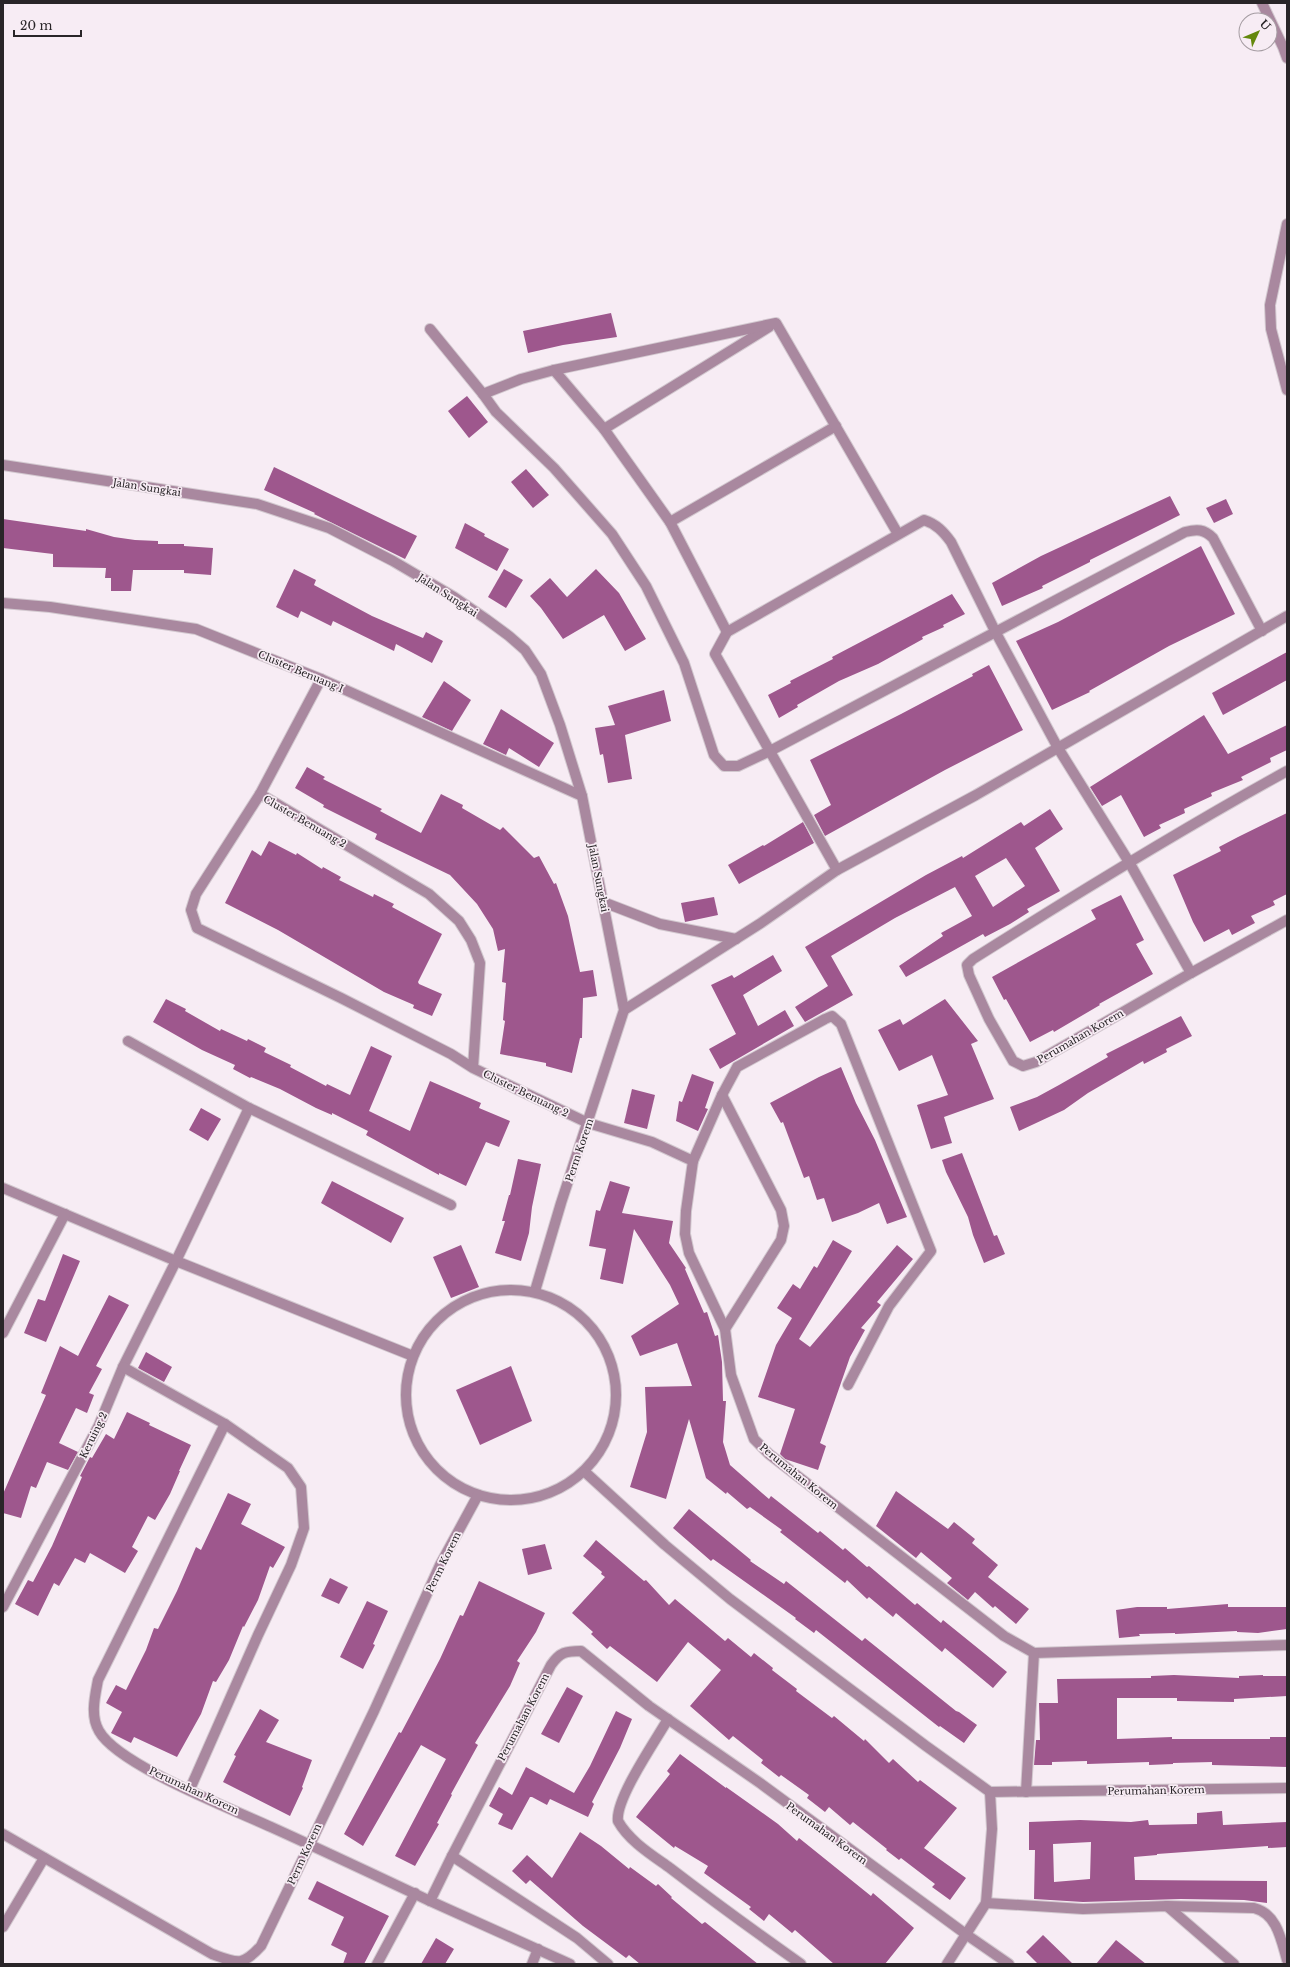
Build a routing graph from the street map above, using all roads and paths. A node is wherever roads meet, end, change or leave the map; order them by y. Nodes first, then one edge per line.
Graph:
1 (1262, 3) edge
2 (1287, 58) edge
3 (1287, 224) edge
4 (776, 323) junction
5 (430, 329) dead end
6 (554, 370) junction
7 (1287, 390) edge
8 (483, 394) junction
9 (836, 426) junction
10 (604, 430) junction
11 (3, 465) edge
12 (670, 522) junction
13 (898, 534) junction
14 (3, 603) edge
15 (1287, 616) edge
16 (995, 631) junction
17 (1262, 631) junction
18 (727, 632) junction
19 (321, 679) junction
20 (1058, 748) junction
21 (770, 751) junction
22 (1287, 771) edge
23 (260, 794) junction
24 (582, 796) junction
25 (1129, 862) junction
26 (837, 870) junction
27 (603, 902) junction
28 (1287, 920) edge
29 (736, 940) junction
30 (1191, 973) junction
31 (624, 1010) junction
32 (128, 1041) dead end
33 (473, 1068) junction
34 (722, 1095) junction
35 (249, 1108) junction
36 (588, 1123) junction
37 (693, 1161) junction
38 (3, 1188) edge
39 (451, 1205) dead end
40 (65, 1214) junction
41 (176, 1261) junction
42 (534, 1291) junction
43 (724, 1329) junction
44 (3, 1333) edge
45 (413, 1356) junction
46 (123, 1367) junction
47 (848, 1385) dead end
48 (225, 1424) junction
49 (585, 1472) junction
50 (478, 1495) junction
51 (3, 1607) edge
52 (1287, 1644) edge
53 (1034, 1653) junction
54 (668, 1719) junction
55 (1287, 1788) edge
56 (190, 1789) junction
57 (990, 1792) junction
58 (1026, 1792) junction
59 (3, 1834) edge
60 (308, 1844) junction
61 (452, 1856) junction
62 (44, 1858) junction
63 (414, 1893) junction
64 (430, 1901) junction
65 (986, 1903) junction
66 (1167, 1906) junction
67 (3, 1927) edge
68 (967, 1935) junction
69 (538, 1949) junction
70 (1287, 1960) edge
71 (377, 1964) edge
72 (532, 1964) edge
73 (570, 1964) edge
74 (608, 1964) edge
75 (801, 1964) edge
76 (947, 1964) edge
77 (1010, 1964) edge
78 (1234, 1964) edge

1 - 2 street
3 - 7 street
4 - 6 street
4 - 9 street
4 - 10 street
5 - 8 street
6 - 8 street
6 - 10 street
8 - 21 street
9 - 12 street
9 - 13 street
10 - 12 street
11 - 24 street, Jalan Sungkai
12 - 18 street
13 - 16 street
13 - 18 street
14 - 19 street, Cluster Benuang I
15 - 17 street
16 - 17 street
16 - 20 street
16 - 21 street
17 - 20 street
18 - 21 street
19 - 23 street
19 - 24 street, Cluster Benuang I
20 - 25 street
20 - 26 street
21 - 26 street
22 - 25 street, Perumahan Korem
23 - 33 street, Cluster Benuang 2
23 - 33 street, Cluster Benuang 2
24 - 27 street, Jalan Sungkai
25 - 30 street
25 - 30 street, Perumahan Korem
26 - 29 street
27 - 29 street
27 - 31 street, Jalan Sungkai
28 - 30 street
29 - 31 street
31 - 36 street, Perm Korem
32 - 35 street
33 - 36 street, Cluster Benuang 2
34 - 37 street, Perumahan Korem
34 - 43 street
34 - 47 street, Perumahan Korem
35 - 39 street
35 - 41 street, Keruing 2
36 - 37 street
36 - 42 street, Perm Korem
37 - 43 street, Perumahan Korem
38 - 40 street
40 - 41 street
40 - 44 street
41 - 45 street
41 - 46 street, Keruing 2
42 - 45 street
42 - 49 street
43 - 53 street, Perumahan Korem
45 - 50 street
46 - 48 street
46 - 51 street, Keruing 2
48 - 56 street
48 - 56 street, Perumahan Korem
49 - 50 street
49 - 57 street
50 - 60 street, Perm Korem
52 - 53 street
53 - 58 street
54 - 61 street, Perumahan Korem
54 - 68 street, Perumahan Korem
54 - 75 street
55 - 58 street, Perumahan Korem
56 - 60 street, Perumahan Korem
57 - 58 street, Perumahan Korem
57 - 65 street
59 - 62 street, Perm Korem
60 - 62 street, Perm Korem
60 - 63 street, Perumahan Korem
61 - 64 street, Perumahan Korem
61 - 74 street
62 - 67 street
63 - 64 street, Perumahan Korem
63 - 71 street
64 - 69 street, Perumahan Korem
65 - 66 street
65 - 68 street
66 - 70 street
66 - 78 street
68 - 76 street
68 - 77 street, Perumahan Korem
69 - 72 street
69 - 73 street, Perumahan Korem

